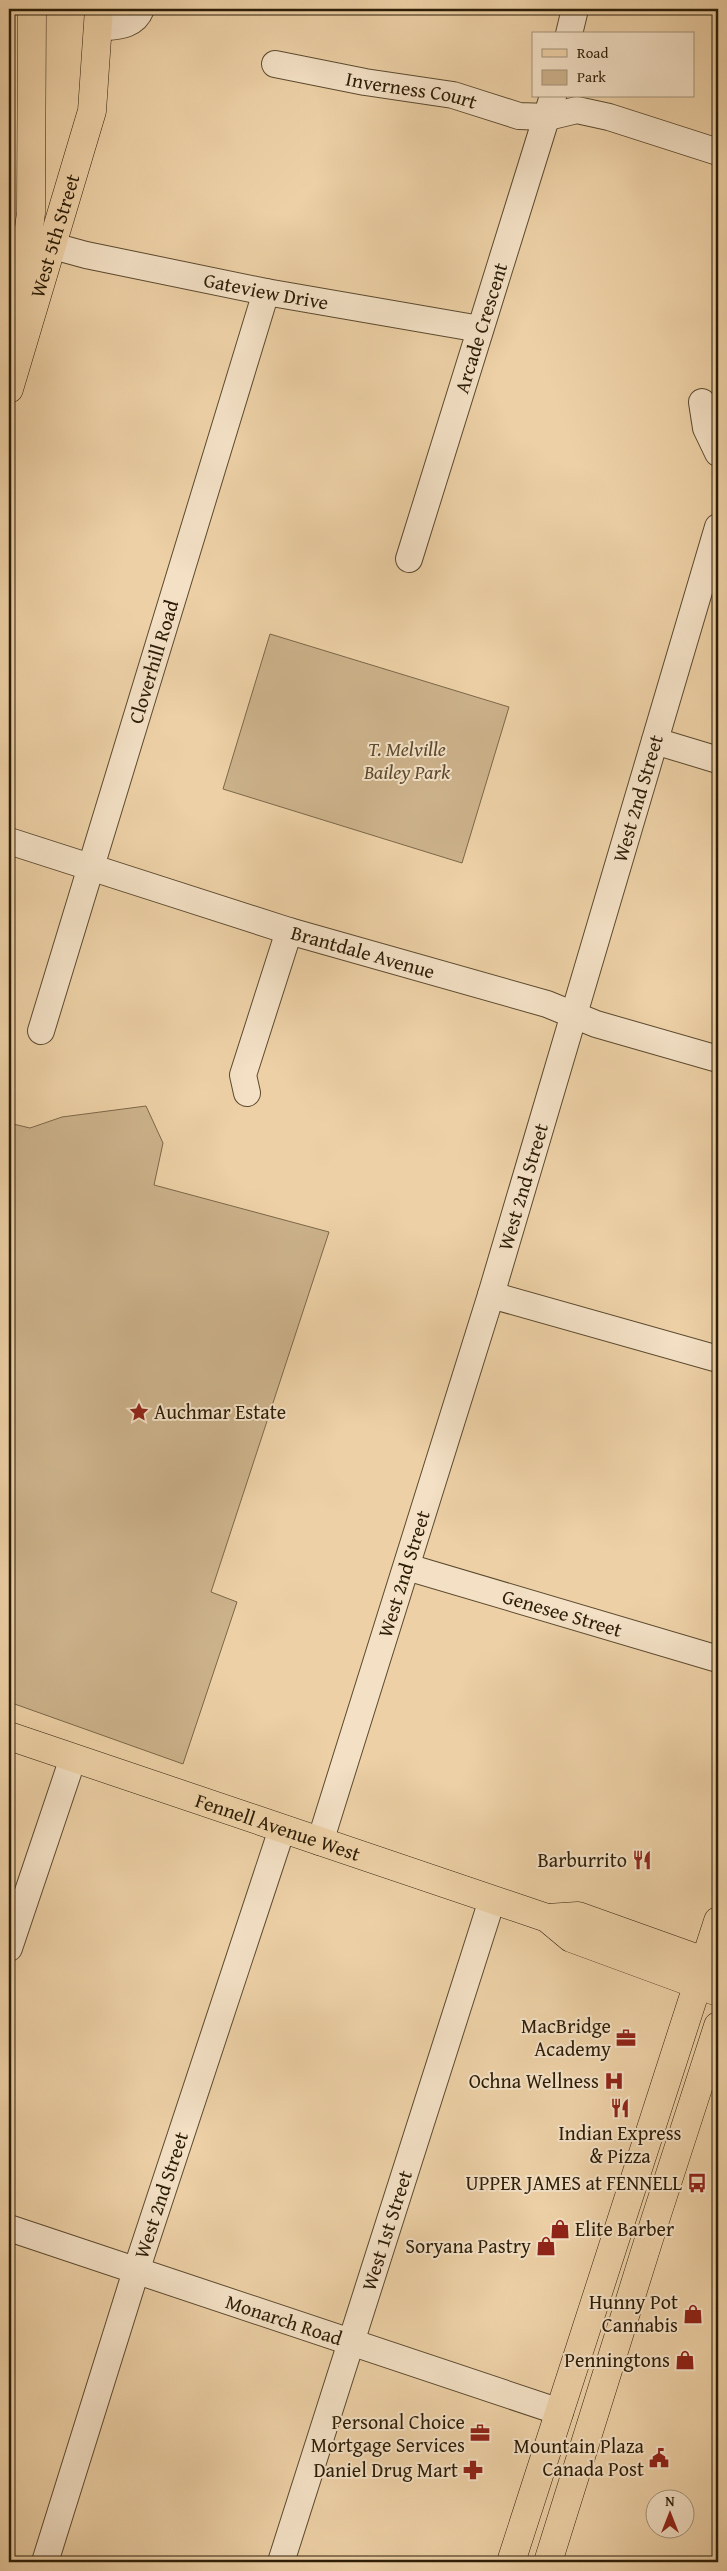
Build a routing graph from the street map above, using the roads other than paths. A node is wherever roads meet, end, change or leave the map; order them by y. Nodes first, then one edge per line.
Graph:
1 (32, 9) edge
2 (141, 9) edge
3 (575, 9) edge
4 (99, 19) edge
5 (569, 32) edge
6 (275, 64) dead end
7 (550, 106) edge
8 (718, 152) edge
9 (52, 246) junction
10 (266, 292) junction
11 (480, 329) junction
12 (10, 385) edge
13 (702, 402) dead end
14 (718, 453) edge
15 (718, 527) edge
16 (409, 559) dead end
17 (655, 742) junction
18 (718, 760) edge
19 (9, 841) edge
20 (92, 868) junction
21 (289, 931) junction
22 (573, 1016) junction
23 (41, 1031) dead end
24 (718, 1060) edge
25 (247, 1092) dead end
26 (492, 1295) junction
27 (718, 1360) edge
28 (407, 1567) junction
29 (718, 1659) edge
30 (9, 1736) edge
31 (73, 1758) junction
32 (282, 1829) junction
33 (320, 1842) junction
34 (492, 1900) junction
35 (718, 1921) edge
36 (9, 1948) edge
37 (711, 1978) edge
38 (718, 2026) edge
39 (9, 2228) edge
40 (136, 2270) junction
41 (352, 2343) junction
42 (560, 2412) junction
43 (44, 2562) edge
44 (282, 2562) edge
45 (511, 2562) edge
46 (548, 2562) edge

1 - 12 main road
2 - 4 street
3 - 5 street
4 - 9 main road, West 5th Street
6 - 7 street, Inverness Court
7 - 8 street, Inverness Court
7 - 11 street, Arcade Crescent
9 - 10 street, Gateview Drive
9 - 12 main road, West 5th Street
10 - 11 street, Gateview Drive
10 - 20 street, Cloverhill Road
11 - 16 street, Arcade Crescent
13 - 14 street
15 - 17 street, West 2nd Street
17 - 18 street
17 - 22 street, West 2nd Street
19 - 20 street, Brantdale Avenue
20 - 21 street, Brantdale Avenue
20 - 23 street, Cloverhill Road
21 - 22 street, Brantdale Avenue
21 - 25 street
22 - 24 street, Brantdale Avenue
22 - 26 street, West 2nd Street
26 - 27 street
26 - 28 street, West 2nd Street
28 - 29 street, Genesee Street
28 - 33 street, West 2nd Street
30 - 31 main road, Fennell Avenue West
31 - 32 main road, Fennell Avenue West
31 - 36 street
32 - 33 main road, Fennell Avenue West
32 - 40 street, West 2nd Street
33 - 34 main road, Fennell Avenue West
34 - 37 main road, Fennell Avenue West
34 - 41 street, West 1st Street
35 - 37 main road
37 - 42 main road
38 - 46 main road
39 - 40 street, Monarch Road
40 - 41 street, Monarch Road
40 - 43 street, West 2nd Street
41 - 42 street, Monarch Road
41 - 44 street, West 1st Street
42 - 45 main road

